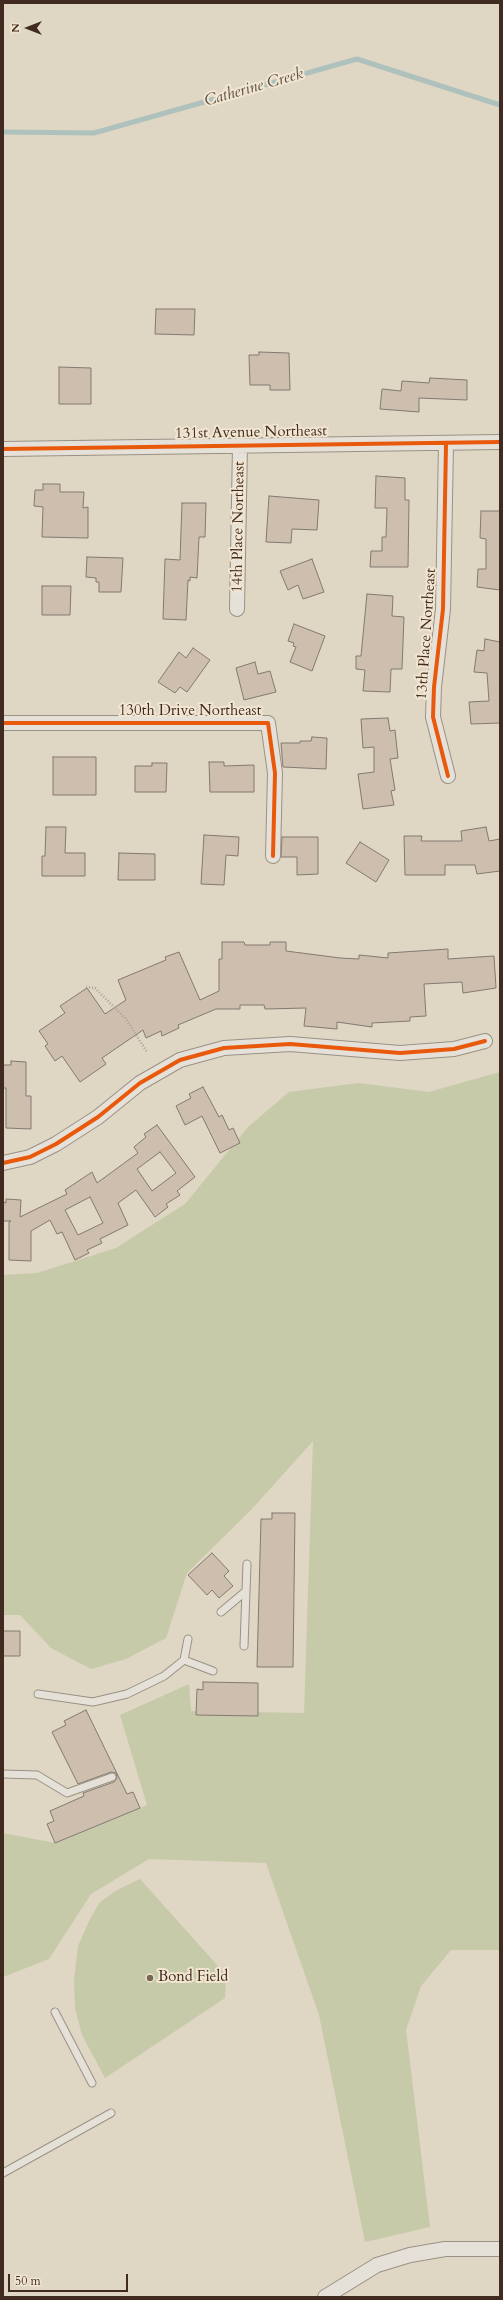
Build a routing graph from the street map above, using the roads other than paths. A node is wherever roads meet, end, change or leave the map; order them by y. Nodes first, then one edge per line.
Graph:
1 (500, 442) edge
2 (446, 444) junction
3 (240, 446) junction
4 (3, 449) edge
5 (237, 609) dead end
6 (3, 723) edge
7 (448, 776) dead end
8 (273, 856) dead end
9 (485, 1041) dead end
10 (3, 1163) edge
11 (247, 1564) dead end
12 (246, 1591) junction
13 (221, 1612) dead end
14 (188, 1639) dead end
15 (244, 1646) dead end
16 (184, 1660) junction
17 (213, 1671) dead end
18 (38, 1694) dead end
19 (3, 1774) edge
20 (112, 1777) dead end
21 (55, 2012) dead end
22 (92, 2083) dead end
23 (111, 2113) dead end
24 (3, 2173) edge
25 (500, 2249) edge
26 (325, 2297) edge

1 - 2 street, 131st Avenue Northeast
2 - 3 street, 131st Avenue Northeast
2 - 7 street, 13th Place Northeast
3 - 4 street, 131st Avenue Northeast
3 - 5 street, 14th Place Northeast
6 - 8 street, 130th Drive Northeast
9 - 10 street
11 - 12 lane
12 - 13 lane
12 - 15 lane
14 - 16 lane
16 - 17 lane
16 - 18 lane
19 - 20 lane
21 - 22 lane
23 - 24 lane
25 - 26 street

